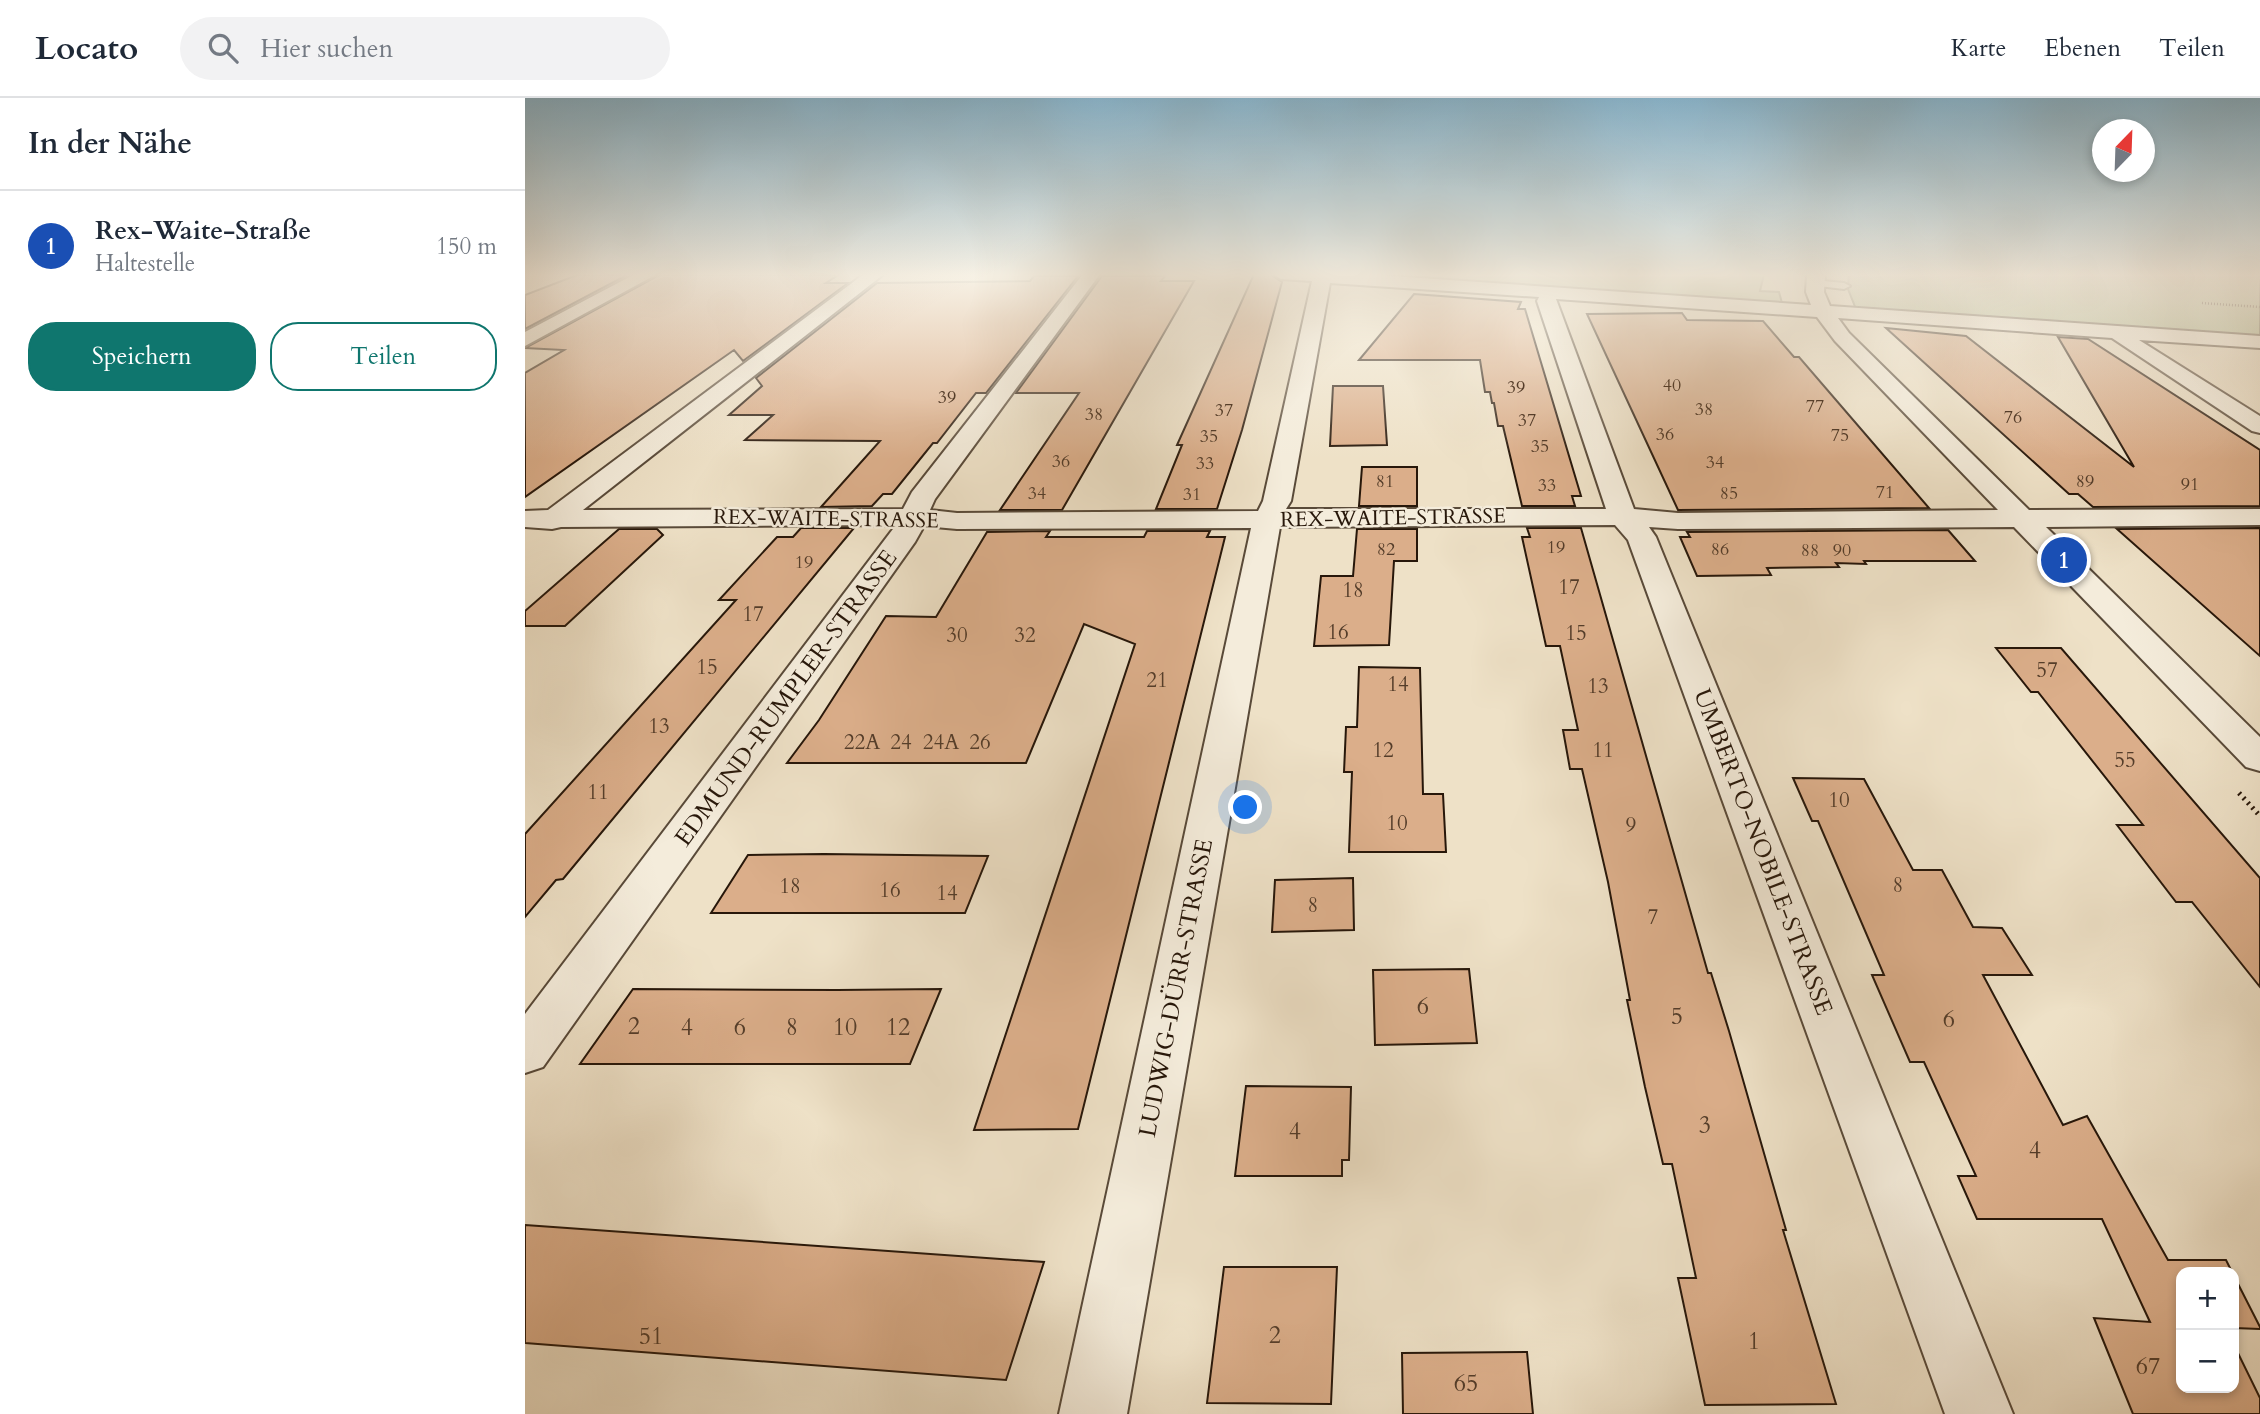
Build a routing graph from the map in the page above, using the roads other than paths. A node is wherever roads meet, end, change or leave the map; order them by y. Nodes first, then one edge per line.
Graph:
1 (796, 335) edge
2 (1045, 335) edge
3 (1310, 335) edge
4 (1558, 335) edge
5 (1841, 335) edge
6 (2121, 335) edge
7 (2166, 335) edge
8 (2260, 342) edge
9 (2260, 426) edge
10 (913, 517) junction
11 (1623, 517) junction
12 (2260, 517) edge
13 (557, 518) junction
14 (525, 519) edge
15 (1266, 519) junction
16 (2023, 519) junction
17 (525, 542) edge
18 (2260, 759) edge
19 (525, 1052) edge
20 (1093, 1414) edge
21 (1979, 1414) edge

1 - 13 street
2 - 10 street, EDMUND-RUMPLER-STRASSE
3 - 15 street, LUDWIG-DÜRR-STRASSE
4 - 11 street, UMBERTO-NOBILE-STRASSE
5 - 16 street
6 - 9 street
7 - 8 street
10 - 13 street, REX-WAITE-STRASSE
10 - 15 street, REX-WAITE-STRASSE
10 - 19 street, EDMUND-RUMPLER-STRASSE
11 - 15 street, REX-WAITE-STRASSE
11 - 16 street, REX-WAITE-STRASSE
11 - 21 street, UMBERTO-NOBILE-STRASSE
12 - 16 street, REX-WAITE-STRASSE
13 - 14 street, REX-WAITE-STRASSE
13 - 17 street
15 - 20 street, LUDWIG-DÜRR-STRASSE
16 - 18 street

